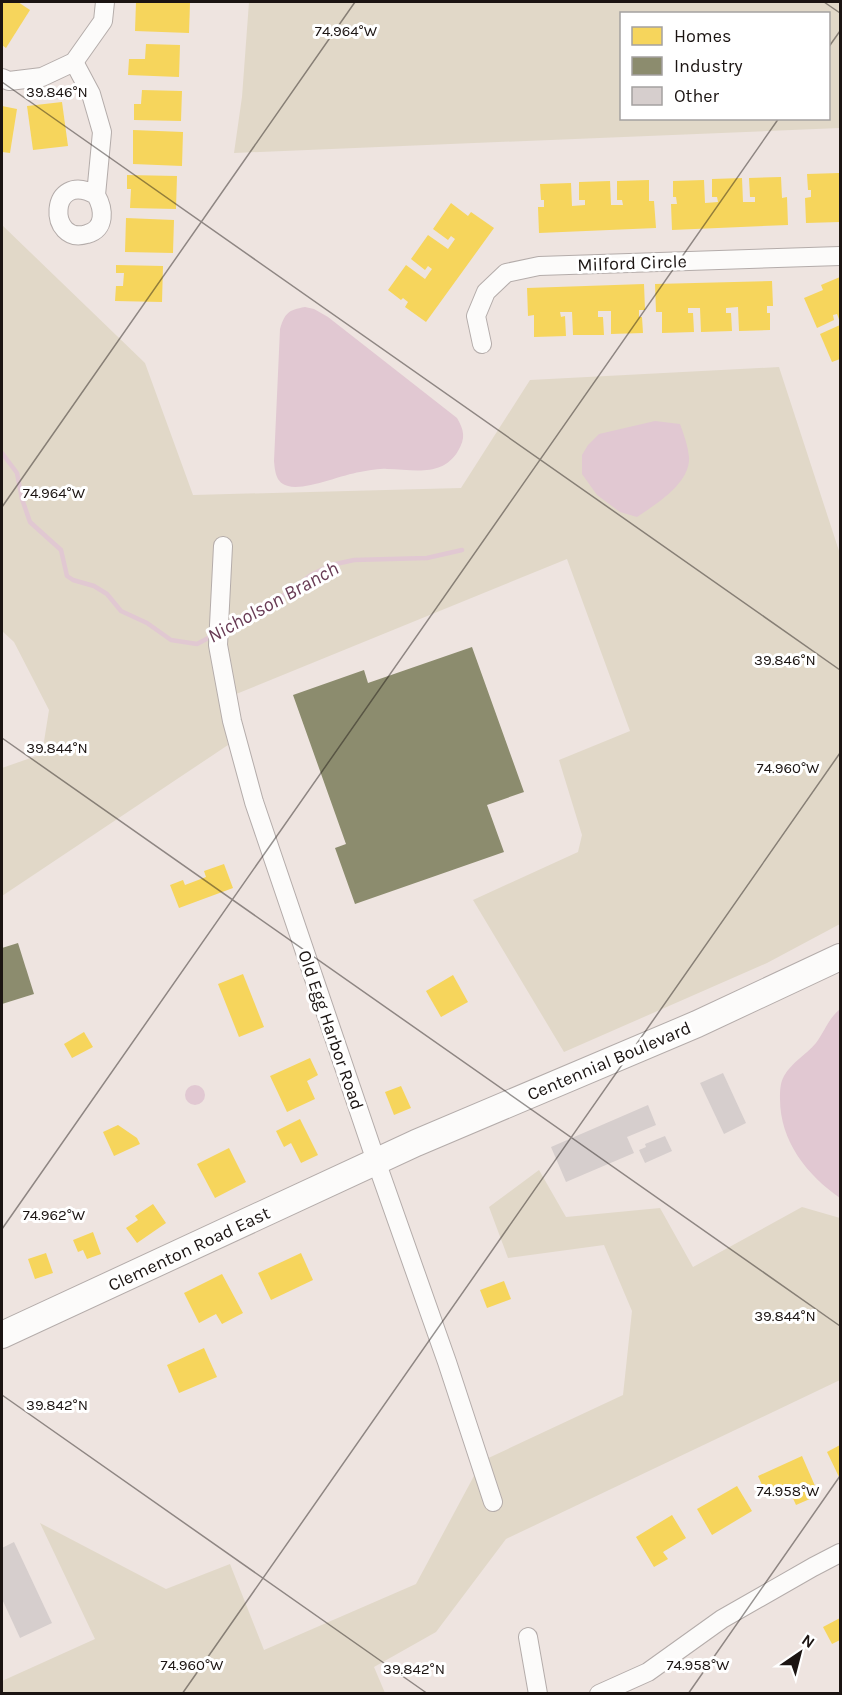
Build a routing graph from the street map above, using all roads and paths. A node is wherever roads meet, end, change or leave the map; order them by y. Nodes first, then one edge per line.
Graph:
1 (105, 2) edge
2 (74, 62) junction
3 (2, 78) edge
4 (96, 195) dead end
5 (840, 256) edge
6 (482, 344) dead end
7 (223, 546) dead end
8 (840, 957) edge
9 (376, 1161) junction
10 (2, 1335) edge
11 (493, 1502) dead end
12 (840, 1553) edge
13 (528, 1637) dead end
14 (538, 1694) edge
15 (599, 1694) edge

1 - 2 street
2 - 3 street
2 - 4 street
5 - 6 street, Milford Circle
7 - 9 street, Old Egg Harbor Road
8 - 9 main road, Centennial Boulevard
9 - 10 main road, Clementon Road East
9 - 11 street, Old Egg Harbor Road
12 - 15 street
13 - 14 street

